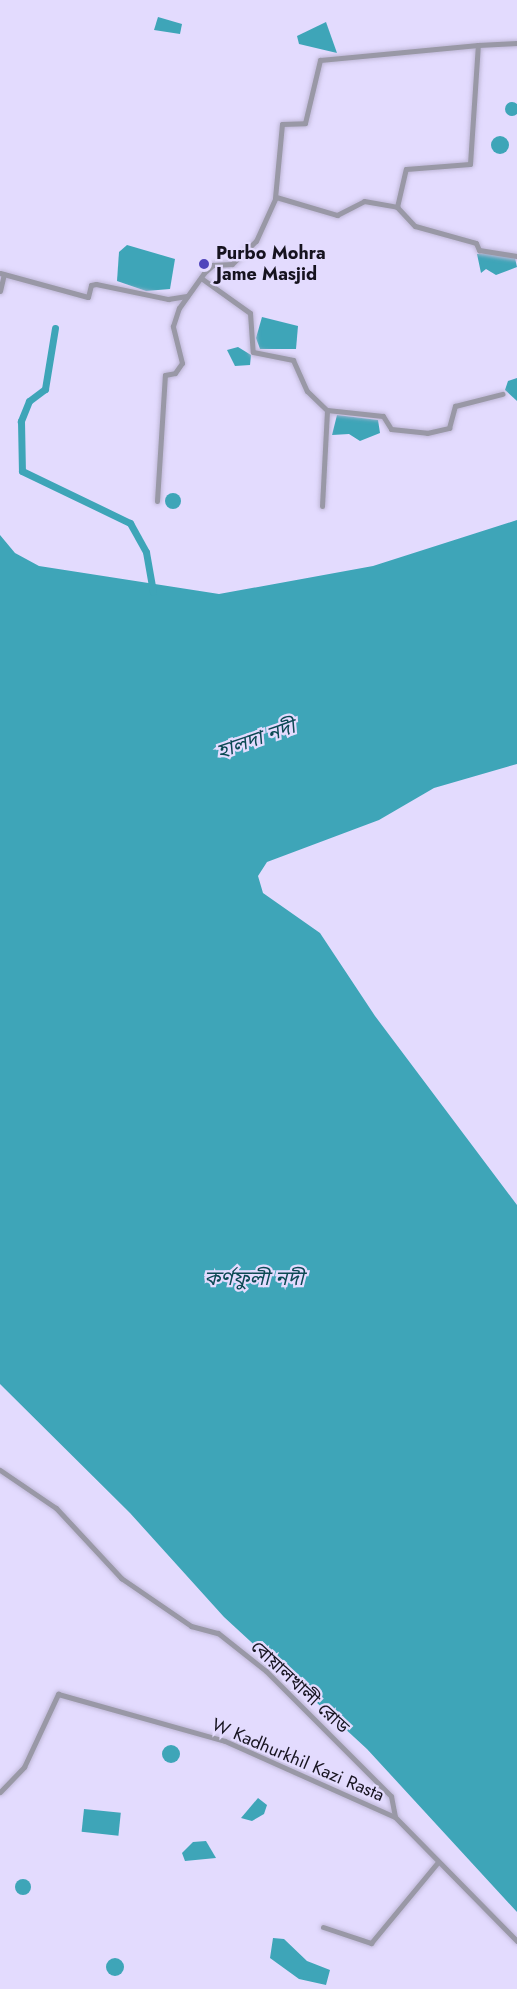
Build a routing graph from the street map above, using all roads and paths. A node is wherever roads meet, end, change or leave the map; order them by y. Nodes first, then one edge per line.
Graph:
1 (517, 43) edge
2 (478, 45) junction
3 (275, 198) junction
4 (397, 207) junction
5 (517, 256) edge
6 (2, 273) edge
7 (201, 278) junction
8 (0, 291) edge
9 (188, 295) junction
10 (502, 394) dead end
11 (327, 410) junction
12 (157, 501) dead end
13 (322, 506) dead end
14 (0, 1470) edge
15 (0, 1792) edge
16 (395, 1817) junction
17 (438, 1862) junction
18 (323, 1927) dead end
19 (517, 1941) edge

1 - 2 street
2 - 3 street
2 - 4 street
3 - 4 street
3 - 7 street
4 - 5 street
6 - 8 street
6 - 9 street
7 - 9 street
7 - 11 street
9 - 12 street
10 - 11 street
11 - 13 street
14 - 16 street, বোয়ালখালী রোড
15 - 16 street, W Kadhurkhil Kazi Rasta
16 - 17 street, বোয়ালখালী রোড
17 - 18 street
17 - 19 street, বোয়ালখালী রোড

